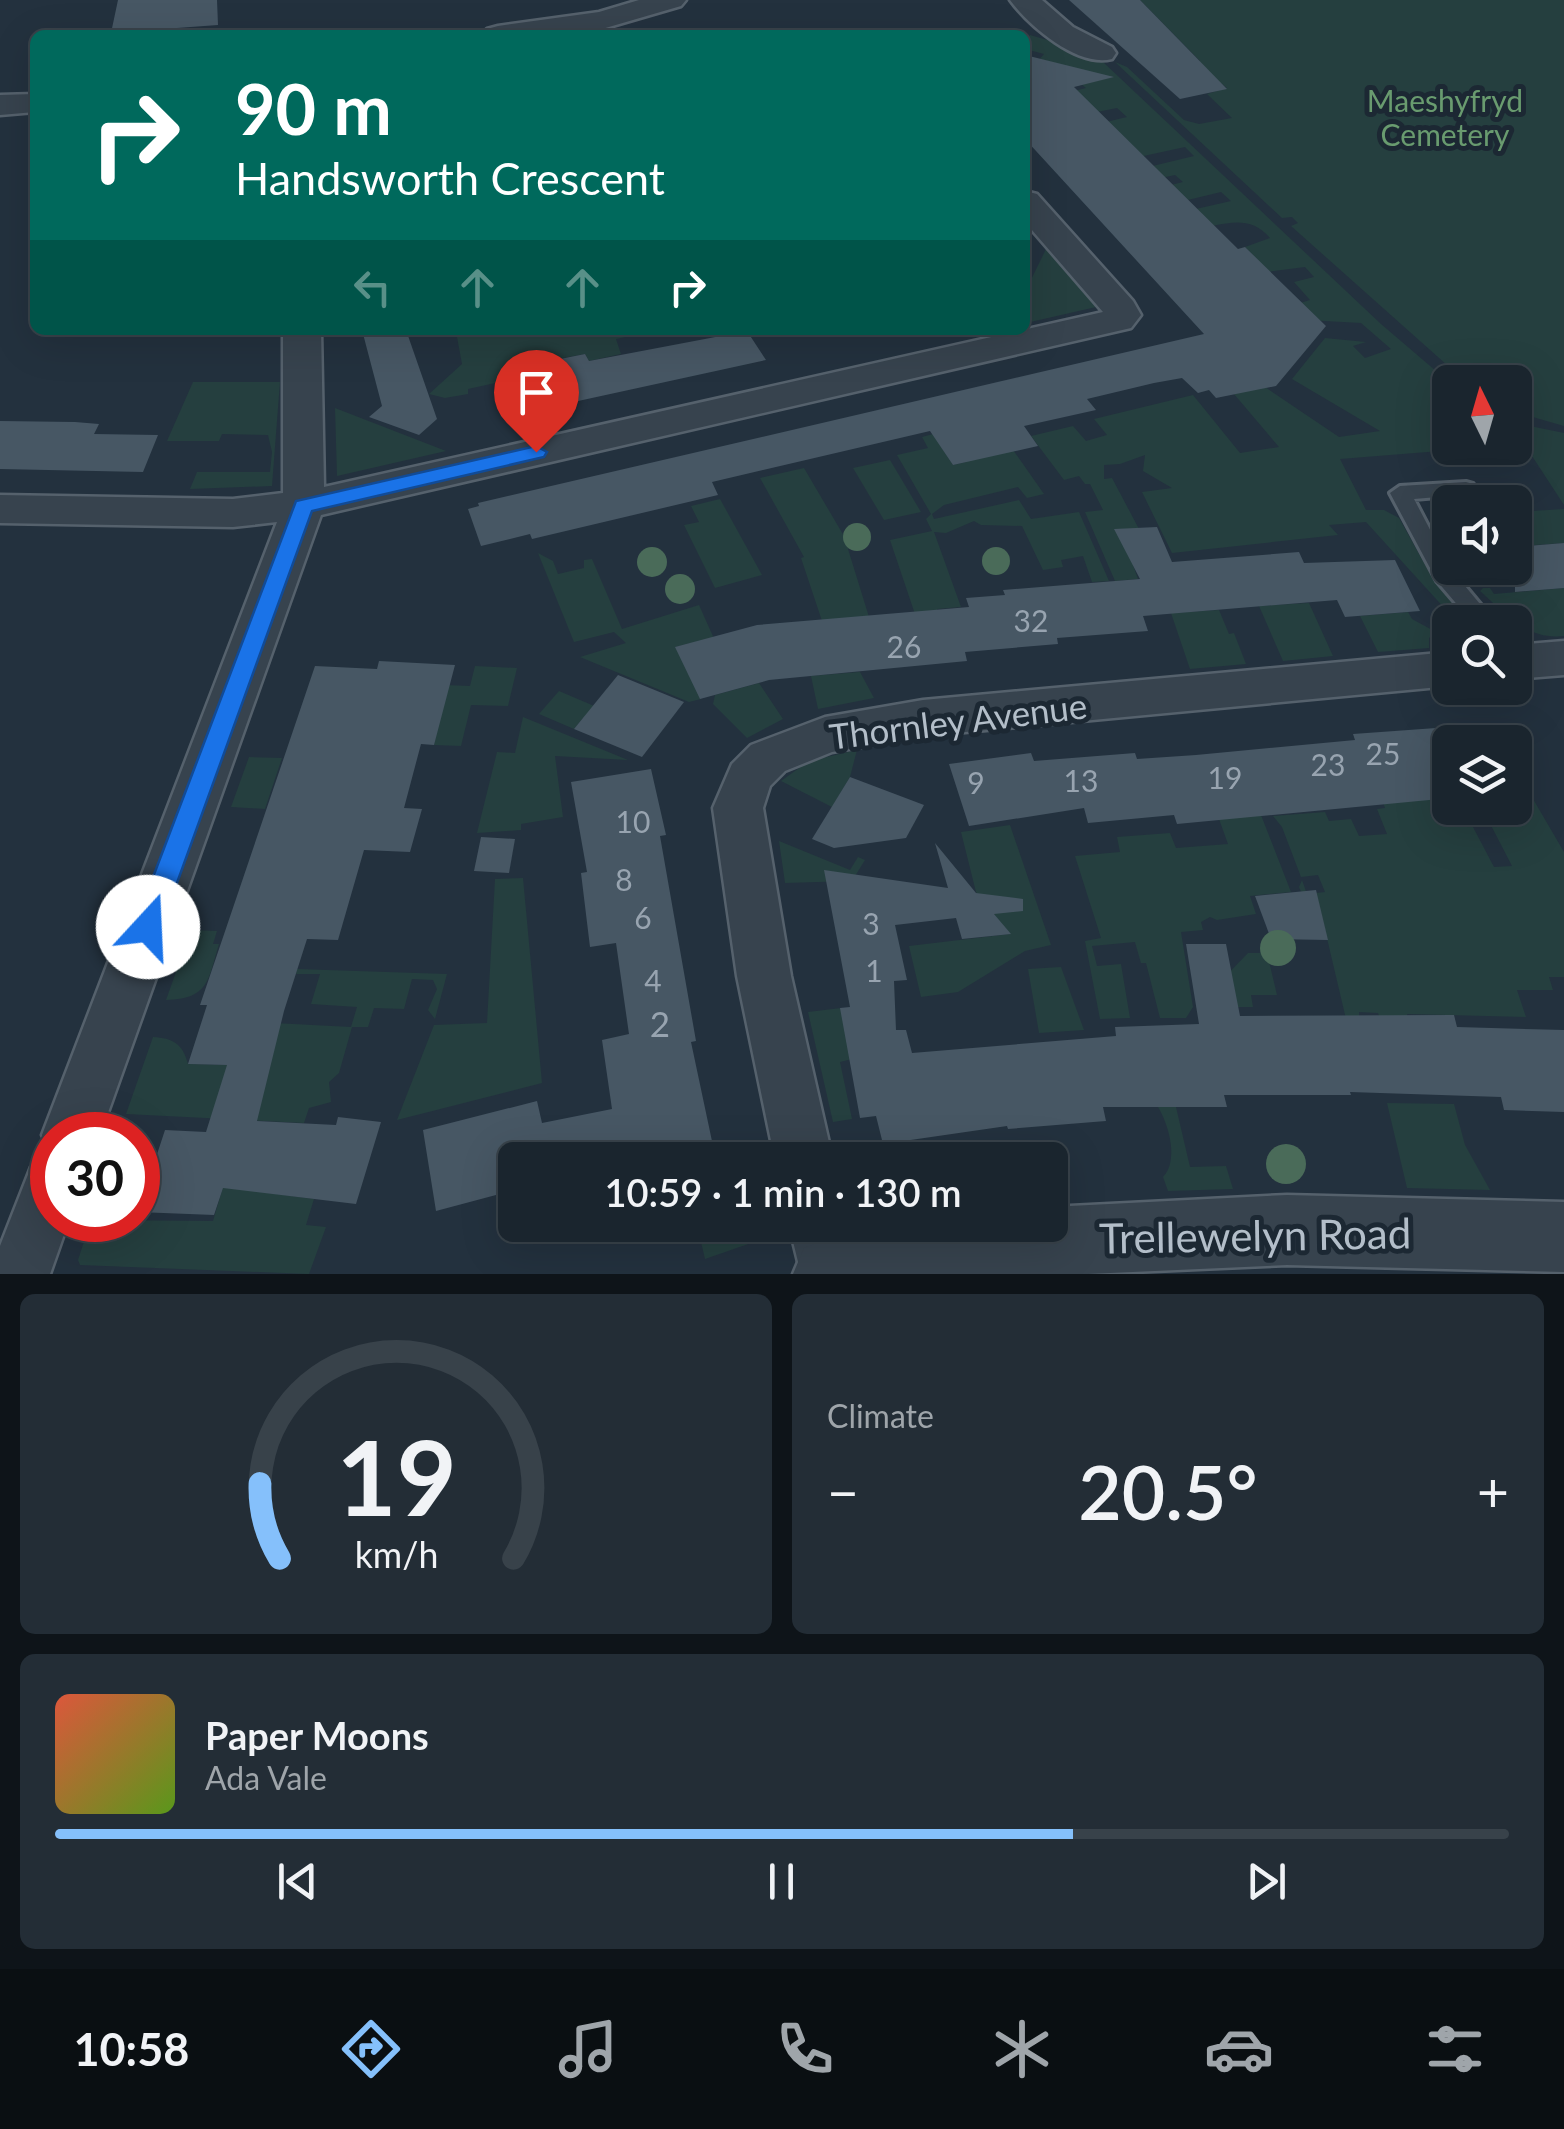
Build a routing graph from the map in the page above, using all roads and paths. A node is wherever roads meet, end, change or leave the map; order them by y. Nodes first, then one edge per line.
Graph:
1 (671, 0) edge
2 (1025, 0) edge
3 (533, 30) edge
4 (1101, 53) dead end
5 (30, 103) edge
6 (0, 104) edge
7 (1030, 207) edge
8 (302, 335) edge
9 (1432, 491) edge
10 (304, 506) junction
11 (0, 509) edge
12 (1432, 551) edge
13 (1453, 585) edge
14 (1470, 605) edge
15 (1432, 670) edge
16 (80, 1112) edge
17 (800, 1142) edge
18 (32, 1242) edge
19 (822, 1242) edge
20 (1526, 1248) edge
21 (1022, 1258) edge
22 (20, 1274) edge
23 (830, 1274) edge

1 - 3 street
2 - 4 street
5 - 6 street
7 - 10 street
8 - 10 street
9 - 12 lane
10 - 11 street
10 - 16 street
13 - 14 lane
15 - 17 street, Thornley Avenue
18 - 22 street
19 - 23 street
20 - 21 street, Trellewelyn Road
21 - 23 street, Trellewelyn Road

